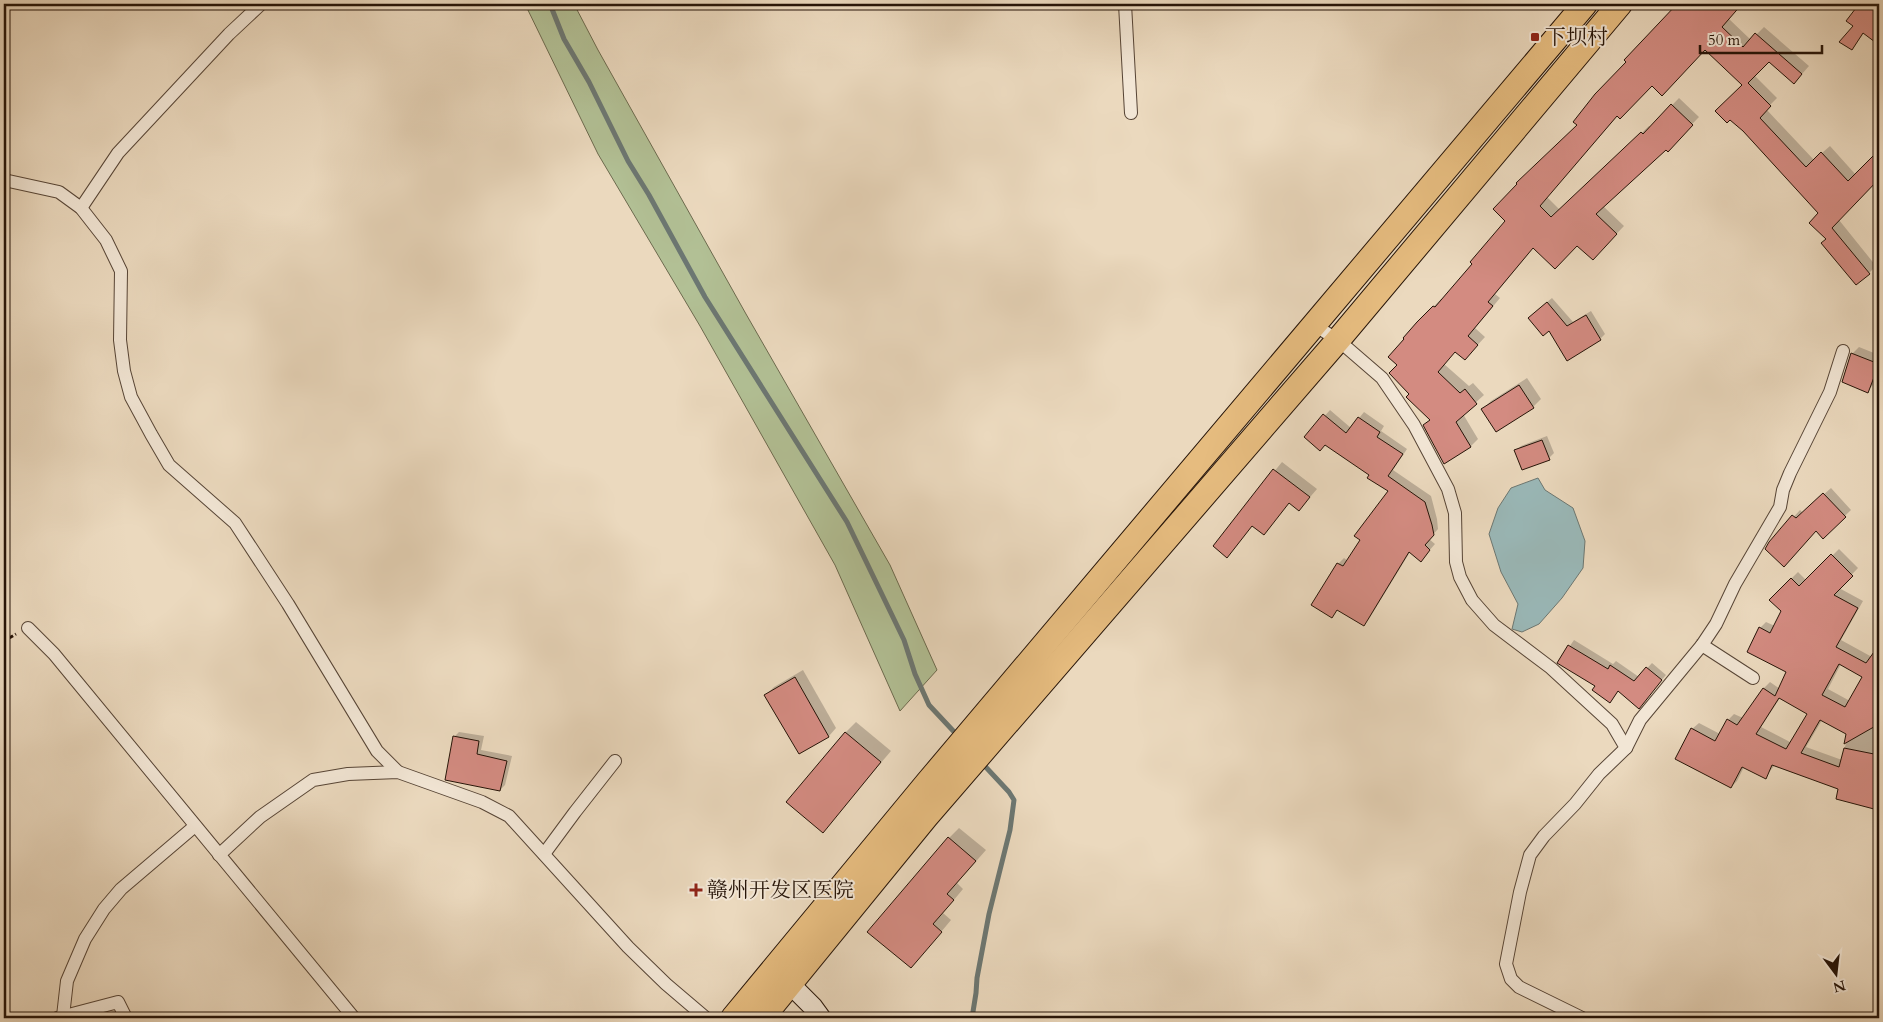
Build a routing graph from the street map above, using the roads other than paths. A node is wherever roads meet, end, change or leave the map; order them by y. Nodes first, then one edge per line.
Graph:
1 (261, 4) edge
2 (1125, 4) edge
3 (1584, 4) edge
4 (1620, 4) edge
5 (1132, 113) dead end
6 (4, 180) edge
7 (81, 208) junction
8 (1314, 325) junction
9 (1338, 340) junction
10 (1843, 352) dead end
11 (28, 628) dead end
12 (1702, 645) junction
13 (1753, 678) dead end
14 (1003, 711) junction
15 (1626, 748) junction
16 (615, 761) dead end
17 (398, 772) junction
18 (918, 811) junction
19 (195, 826) junction
20 (544, 854) junction
21 (219, 855) junction
22 (790, 984) junction
23 (60, 1017) edge
24 (126, 1018) edge
25 (354, 1018) edge
26 (706, 1018) edge
27 (733, 1018) edge
28 (762, 1018) edge
29 (821, 1018) edge
30 (1582, 1018) edge

1 - 7 street
2 - 5 street
3 - 8 highway
4 - 9 highway
6 - 7 street
7 - 17 street
8 - 9 street
8 - 14 highway
9 - 14 highway
9 - 15 street
10 - 12 street
11 - 19 street
12 - 13 street
12 - 15 street
14 - 18 highway
15 - 30 street
16 - 20 street
17 - 20 street
17 - 21 street
18 - 22 highway
18 - 27 highway
19 - 21 street
19 - 23 street
20 - 26 street
21 - 25 street
22 - 28 highway
22 - 29 street
23 - 24 street

